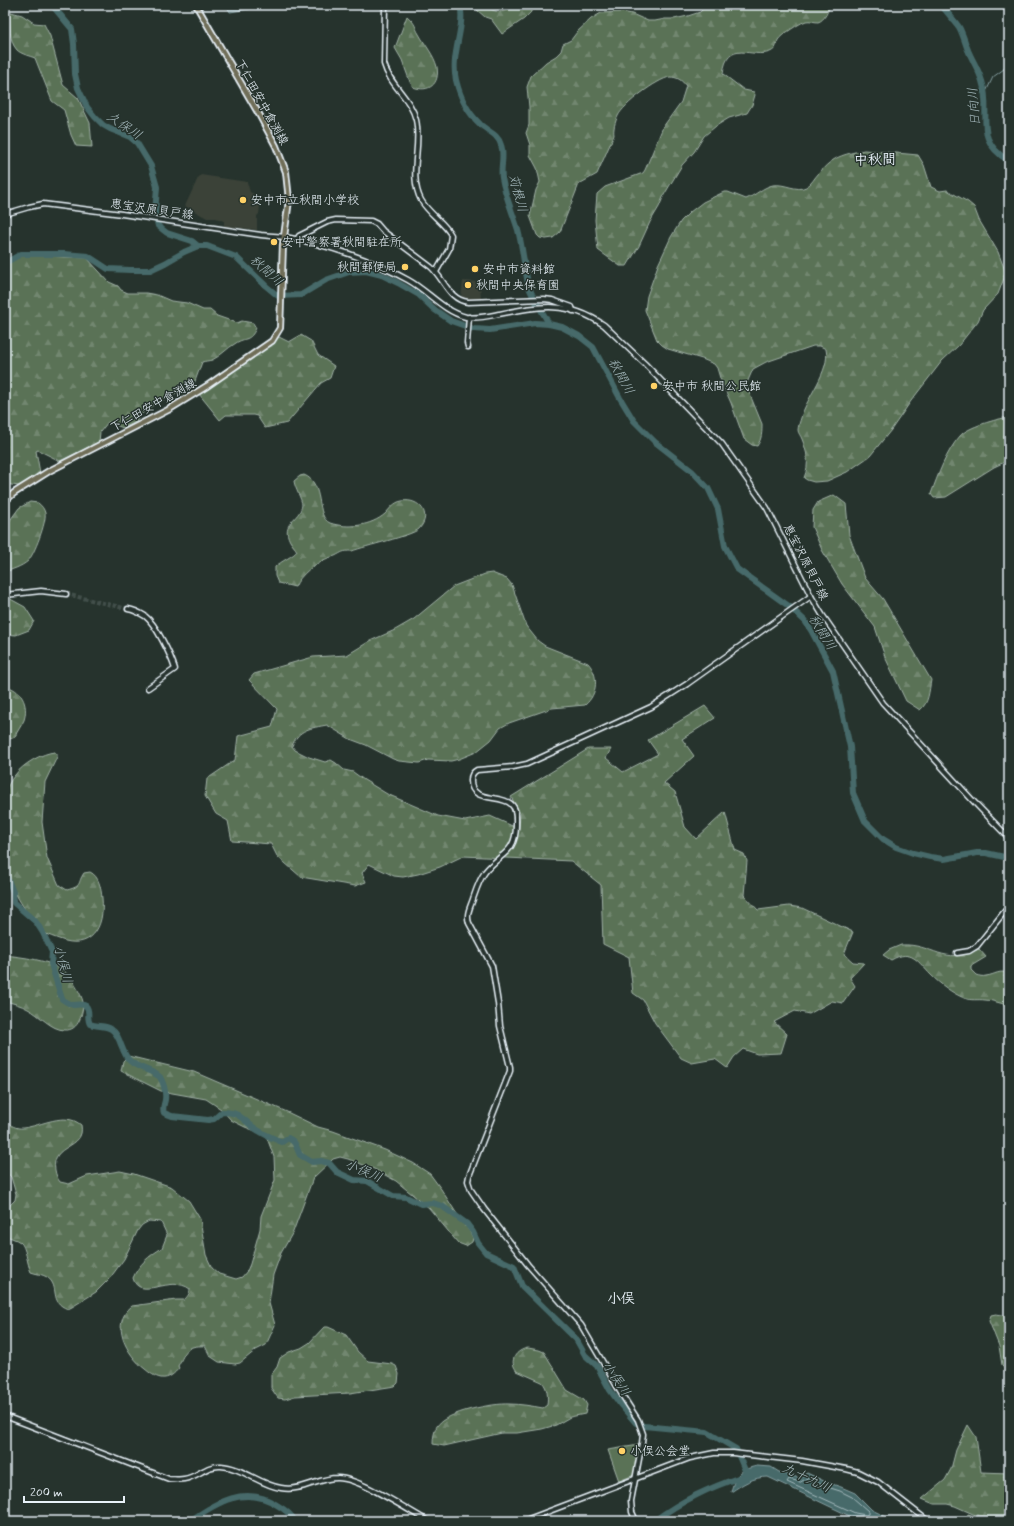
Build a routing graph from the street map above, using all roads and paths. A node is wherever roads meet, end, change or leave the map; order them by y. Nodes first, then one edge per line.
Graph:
1 (196, 5) edge
2 (385, 5) edge
3 (5, 214) edge
4 (284, 237) junction
5 (297, 240) junction
6 (436, 272) junction
7 (573, 311) junction
8 (468, 317) junction
9 (468, 347) dead end
10 (5, 502) edge
11 (66, 594) tunnel mouth
12 (5, 595) edge
13 (811, 596) junction
14 (128, 609) tunnel mouth
15 (148, 688) dead end
16 (1009, 838) edge
17 (1009, 906) edge
18 (957, 953) dead end
19 (5, 1416) edge
20 (636, 1479) junction
21 (428, 1521) edge
22 (523, 1521) edge
23 (636, 1521) edge
24 (928, 1521) edge

1 - 4 main road, 下仁田安中倉渕線
2 - 6 street
3 - 4 street, 恵宝沢原貝戸線
4 - 5 street, 恵宝沢原貝戸線
4 - 10 main road, 下仁田安中倉渕線
5 - 6 street
5 - 8 street, 恵宝沢原貝戸線
6 - 7 street, 恵宝沢原貝戸線
7 - 8 street, 恵宝沢原貝戸線
7 - 13 street, 恵宝沢原貝戸線
8 - 9 street
11 - 12 street
13 - 16 street, 恵宝沢原貝戸線
13 - 20 street
14 - 15 street
17 - 18 street
19 - 21 street
20 - 22 street
20 - 23 street
20 - 24 street

